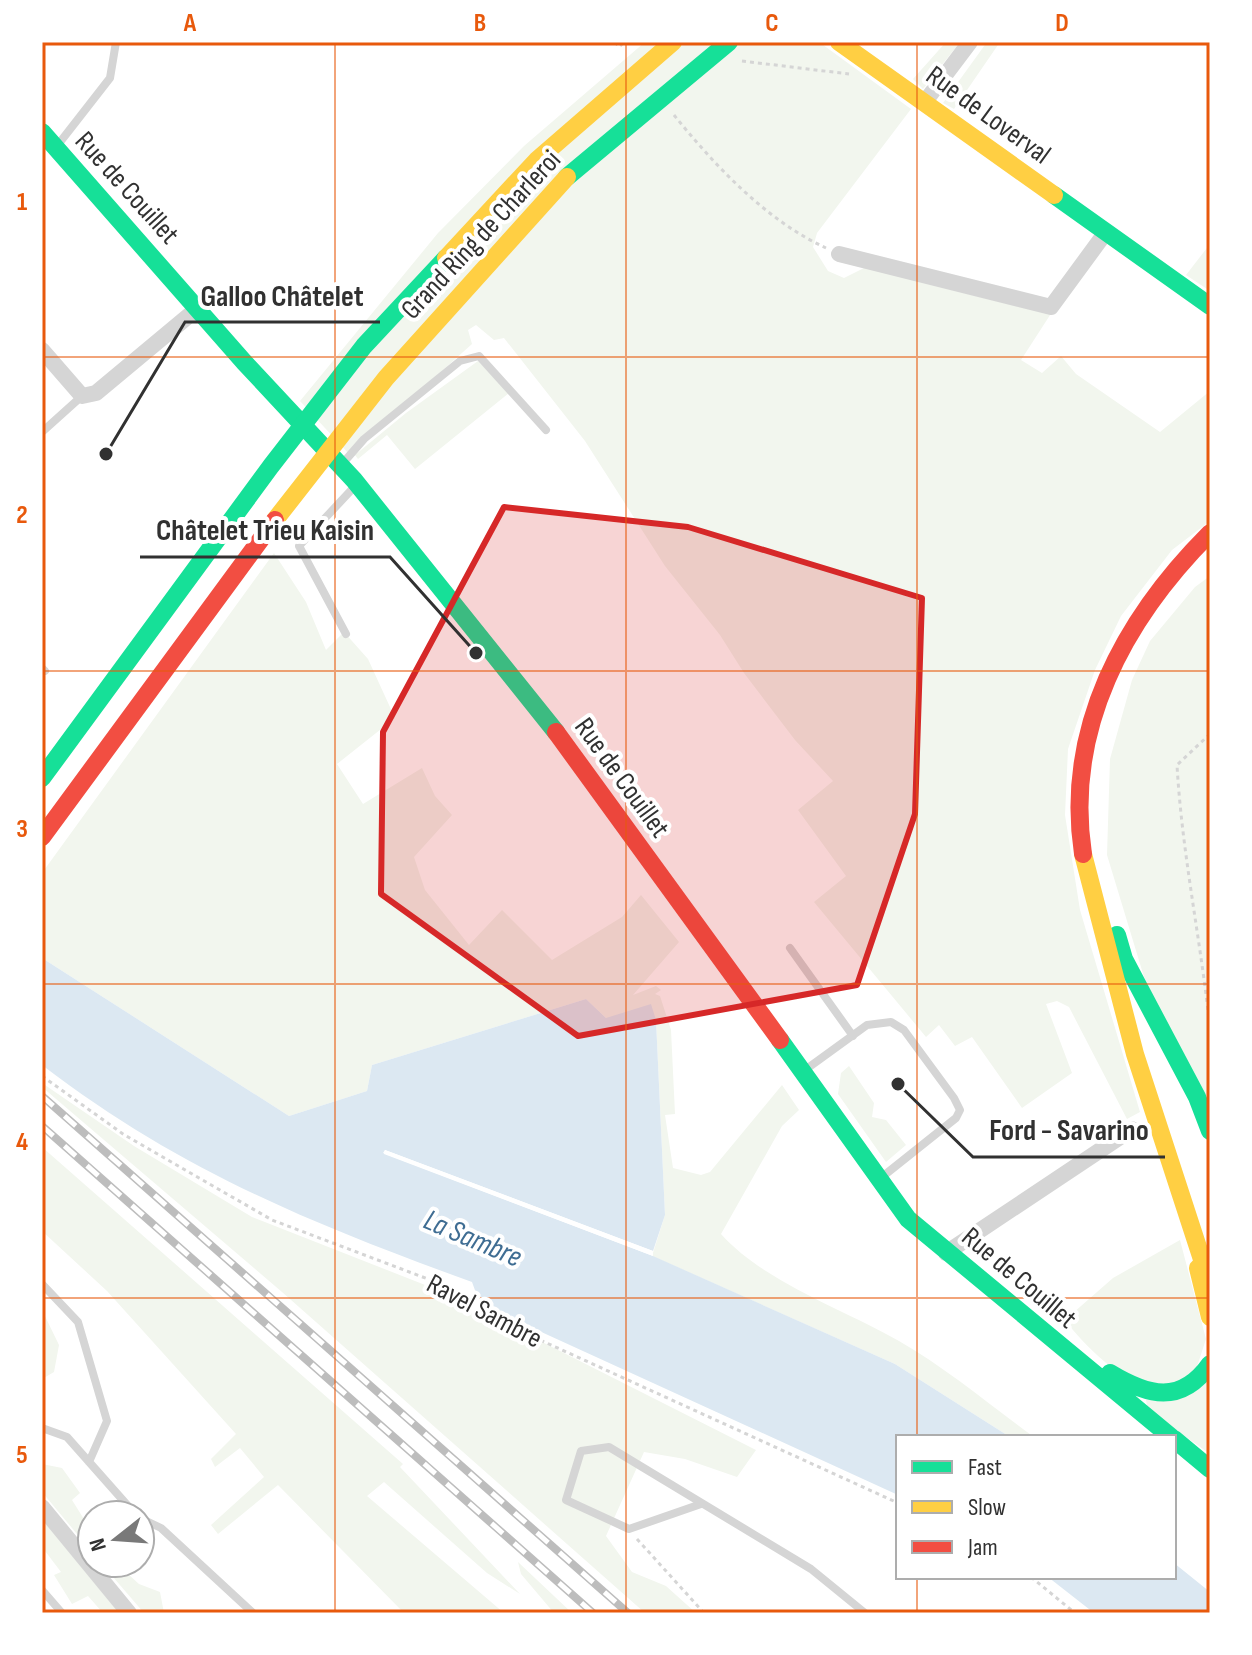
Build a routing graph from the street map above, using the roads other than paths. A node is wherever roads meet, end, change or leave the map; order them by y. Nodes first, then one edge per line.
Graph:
1 (116, 42) edge
2 (673, 42) edge
3 (839, 42) edge
4 (970, 42) edge
5 (732, 51) edge
6 (924, 103) junction
7 (42, 132) edge
8 (56, 147) junction
9 (1106, 232) junction
10 (839, 254) road end
11 (1210, 306) edge
12 (198, 308) junction
13 (42, 350) edge
14 (82, 396) junction
15 (546, 430) dead end
16 (42, 432) edge
17 (341, 466) junction
18 (357, 484) junction
19 (1210, 533) edge
20 (1210, 550) edge
21 (346, 634) dead end
22 (42, 778) edge
23 (42, 837) edge
24 (790, 948) dead end
25 (853, 1036) junction
26 (801, 1073) junction
27 (1132, 1129) dead end
28 (1210, 1131) edge
29 (879, 1180) junction
30 (1192, 1230) junction
31 (946, 1253) junction
32 (42, 1284) edge
33 (1210, 1284) edge
34 (1210, 1317) edge
35 (1070, 1355) junction
36 (1210, 1364) edge
37 (42, 1428) edge
38 (1168, 1435) edge
39 (1176, 1441) edge
40 (89, 1462) junction
41 (1210, 1469) edge
42 (122, 1499) edge
43 (701, 1504) junction
44 (42, 1507) edge
45 (156, 1526) edge
46 (42, 1590) edge
47 (62, 1613) edge
48 (129, 1613) edge
49 (253, 1613) edge
50 (865, 1613) edge

1 - 8 lane
2 - 22 main road, Grand Ring de Charleroi, bridge
3 - 6 main road, Rue de Loverval
4 - 6 street
5 - 23 main road, Grand Ring de Charleroi, bridge
6 - 9 main road, Rue de Loverval
7 - 8 main road, Rue de Couillet
8 - 12 main road, Rue de Couillet
9 - 10 street
9 - 11 main road, Rue de Loverval
12 - 14 street
12 - 17 main road, Rue de Couillet
13 - 14 street
14 - 16 lane
15 - 17 lane
17 - 18 main road, Rue de Couillet
18 - 21 lane
18 - 26 main road, Rue de Couillet
19 - 30 main road
20 - 28 main road
24 - 25 lane
25 - 26 lane
25 - 29 lane
26 - 29 main road, Rue de Couillet
27 - 31 street
29 - 31 main road, Rue de Couillet
30 - 33 main road
30 - 34 main road
31 - 35 main road, Rue de Couillet
32 - 40 lane
35 - 36 main road
35 - 38 main road, Rue de Couillet
37 - 40 lane
39 - 41 main road, Rue de Couillet
40 - 42 lane
43 - 43 lane
43 - 50 lane
44 - 48 street
45 - 49 lane
46 - 47 lane

